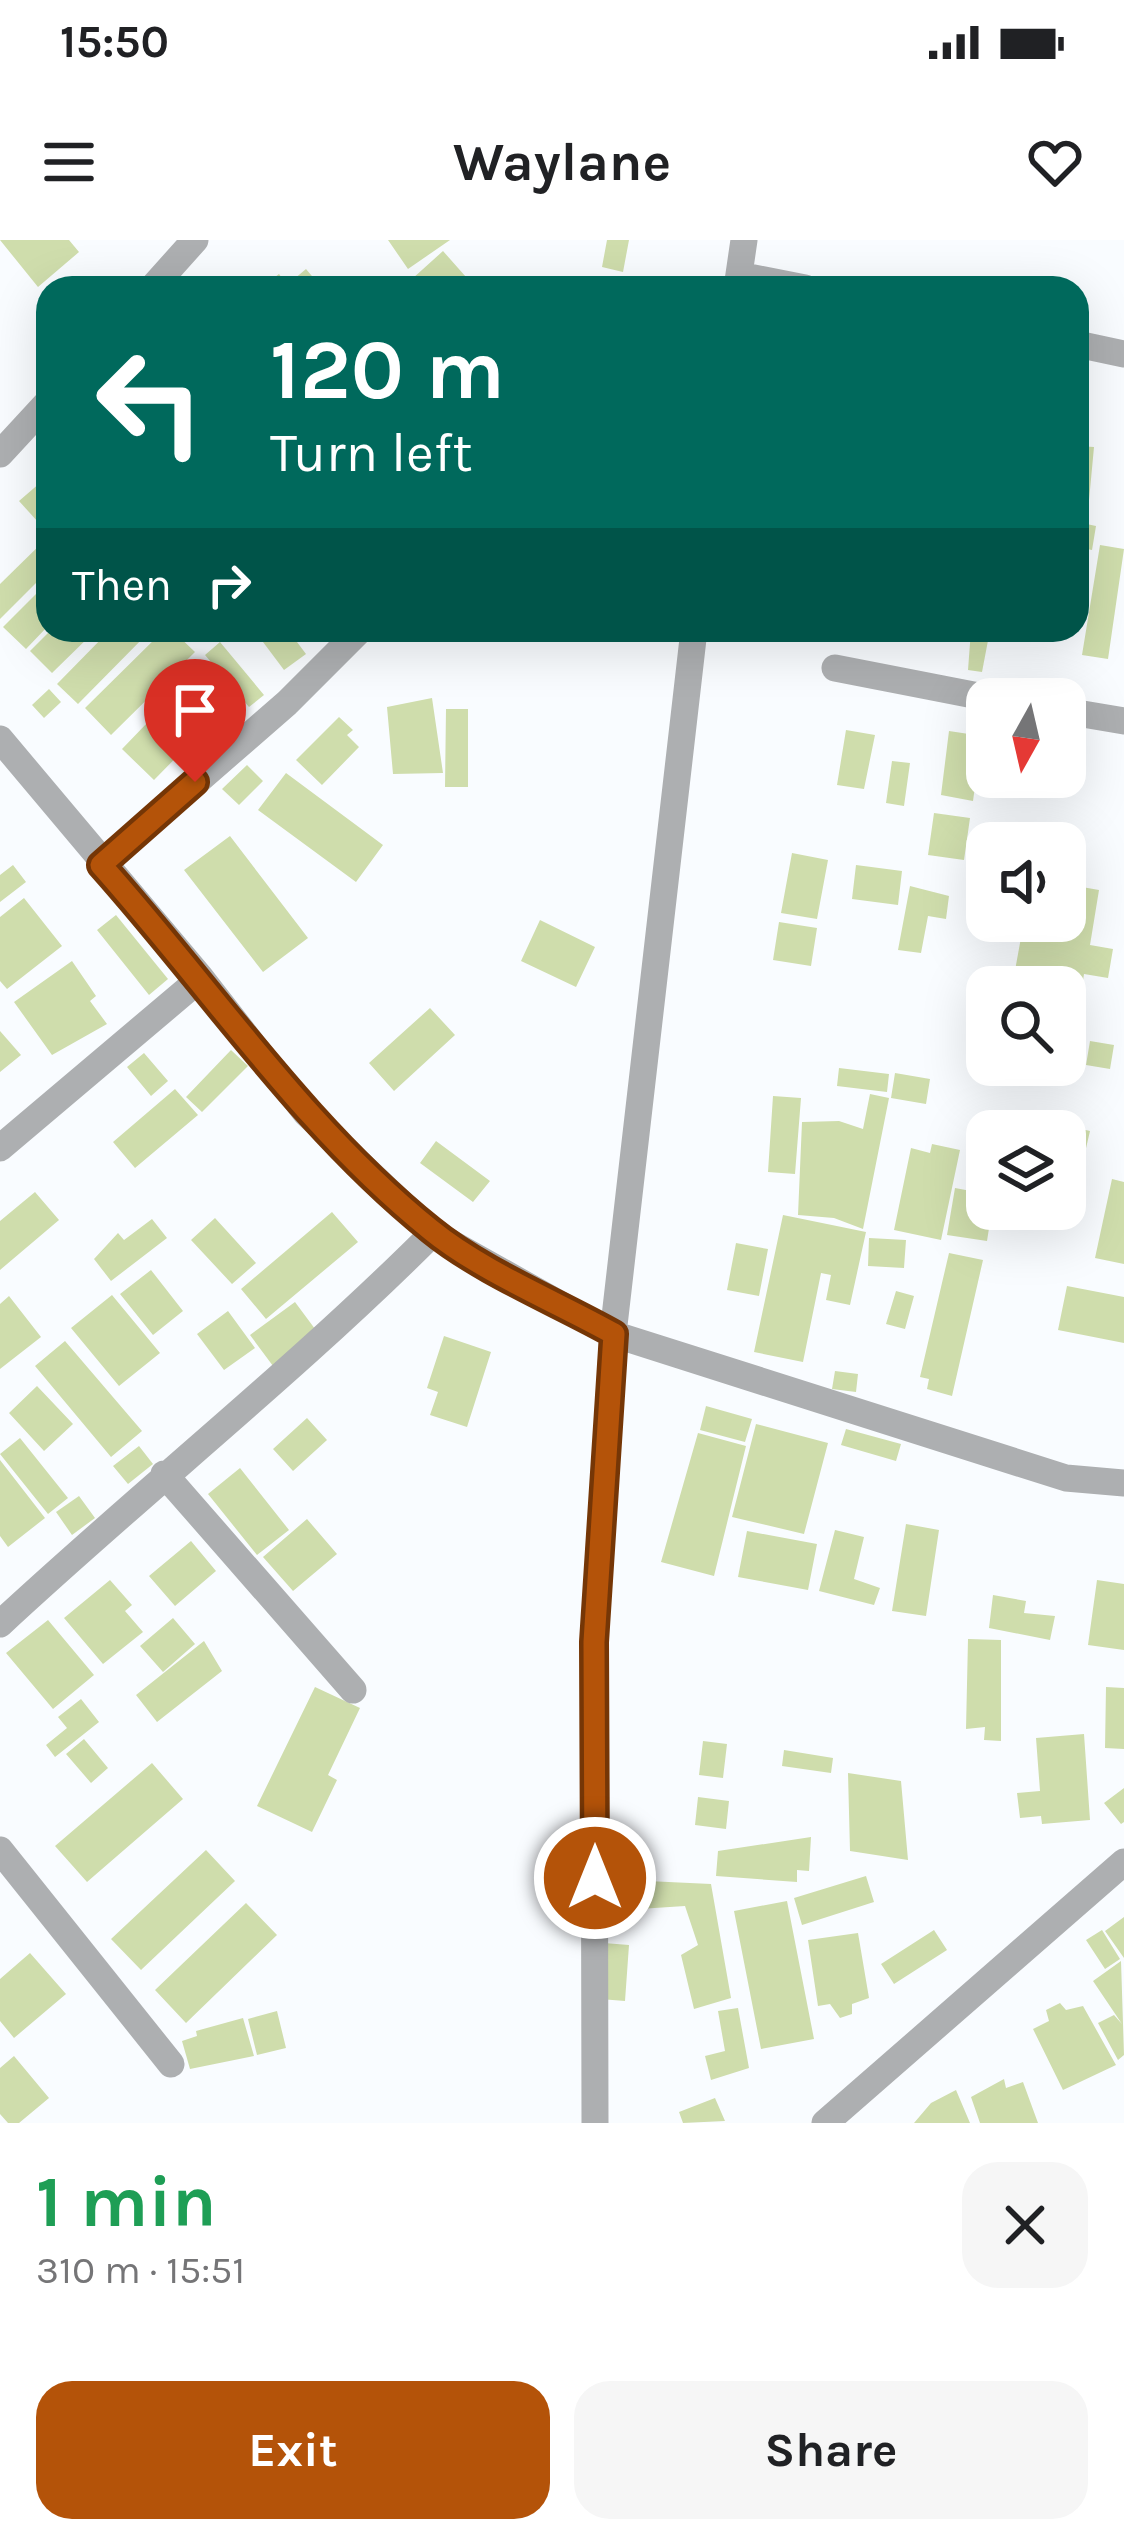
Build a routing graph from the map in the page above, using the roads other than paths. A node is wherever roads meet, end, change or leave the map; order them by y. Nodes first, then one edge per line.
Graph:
1 (195, 240) edge
2 (744, 240) edge
3 (163, 276) edge
4 (739, 276) edge
5 (1089, 347) edge
6 (1124, 354) edge
7 (36, 415) edge
8 (0, 454) edge
9 (348, 642) edge
10 (693, 642) edge
11 (835, 668) dead end
12 (966, 694) edge
13 (1086, 715) edge
14 (1124, 721) edge
15 (0, 740) edge
16 (101, 865) junction
17 (201, 978) junction
18 (0, 1148) edge
19 (434, 1233) junction
20 (614, 1334) junction
21 (164, 1474) junction
22 (1124, 1483) edge
23 (0, 1624) edge
24 (353, 1690) dead end
25 (0, 1850) edge
26 (1124, 1862) edge
27 (171, 2064) dead end
28 (595, 2123) edge
29 (825, 2123) edge

1 - 3 street
2 - 4 street
5 - 6 street
7 - 8 street
9 - 16 street
10 - 20 street
11 - 12 street
13 - 14 street
15 - 16 street
16 - 17 street
17 - 18 street
17 - 19 street
19 - 20 street
19 - 21 street
20 - 22 street
20 - 28 street
21 - 23 street
21 - 24 street
25 - 27 street
26 - 29 street

